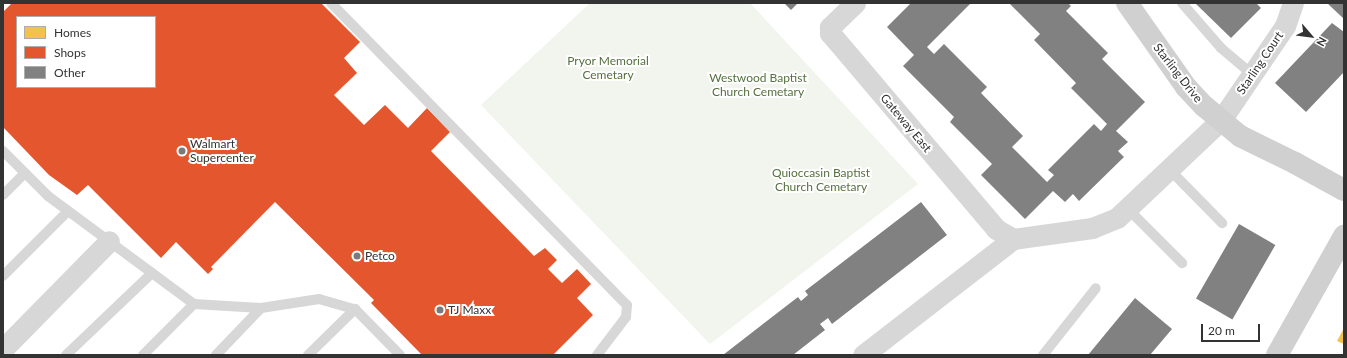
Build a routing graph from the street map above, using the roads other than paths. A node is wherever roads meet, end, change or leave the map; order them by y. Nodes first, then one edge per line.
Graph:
1 (331, 3) edge
2 (855, 3) edge
3 (1127, 3) edge
4 (1182, 3) edge
5 (1292, 3) edge
6 (1253, 74) junction
7 (1221, 120) junction
8 (3, 151) edge
9 (1169, 169) junction
10 (25, 173) junction
11 (1344, 190) edge
12 (3, 195) edge
13 (1127, 208) junction
14 (68, 211) junction
15 (1222, 223) dead end
16 (1344, 236) edge
17 (1013, 239) junction
18 (109, 242) junction
19 (1182, 263) dead end
20 (152, 273) junction
21 (3, 276) edge
22 (1096, 288) dead end
23 (194, 304) junction
24 (261, 308) junction
25 (354, 309) junction
26 (3, 349) edge
27 (394, 353) edge
28 (66, 355) edge
29 (143, 355) edge
30 (216, 355) edge
31 (308, 355) edge
32 (597, 355) edge
33 (863, 355) edge
34 (1044, 355) edge
35 (1277, 355) edge

1 - 32 lane
2 - 17 street, Gateway East
3 - 7 street, Starling Drive
4 - 6 lane
5 - 6 street, Starling Court
6 - 7 street, Starling Court
7 - 9 street
7 - 11 street, Starling Drive
8 - 10 lane
9 - 13 street
9 - 15 lane
10 - 12 lane
10 - 14 lane
13 - 17 street
13 - 19 lane
14 - 18 lane
14 - 21 lane
16 - 35 street
17 - 33 street
18 - 20 lane
18 - 26 street
20 - 23 lane
20 - 28 lane
22 - 34 lane
23 - 24 lane
23 - 29 lane
24 - 25 lane
24 - 30 lane
25 - 27 lane
25 - 31 lane

